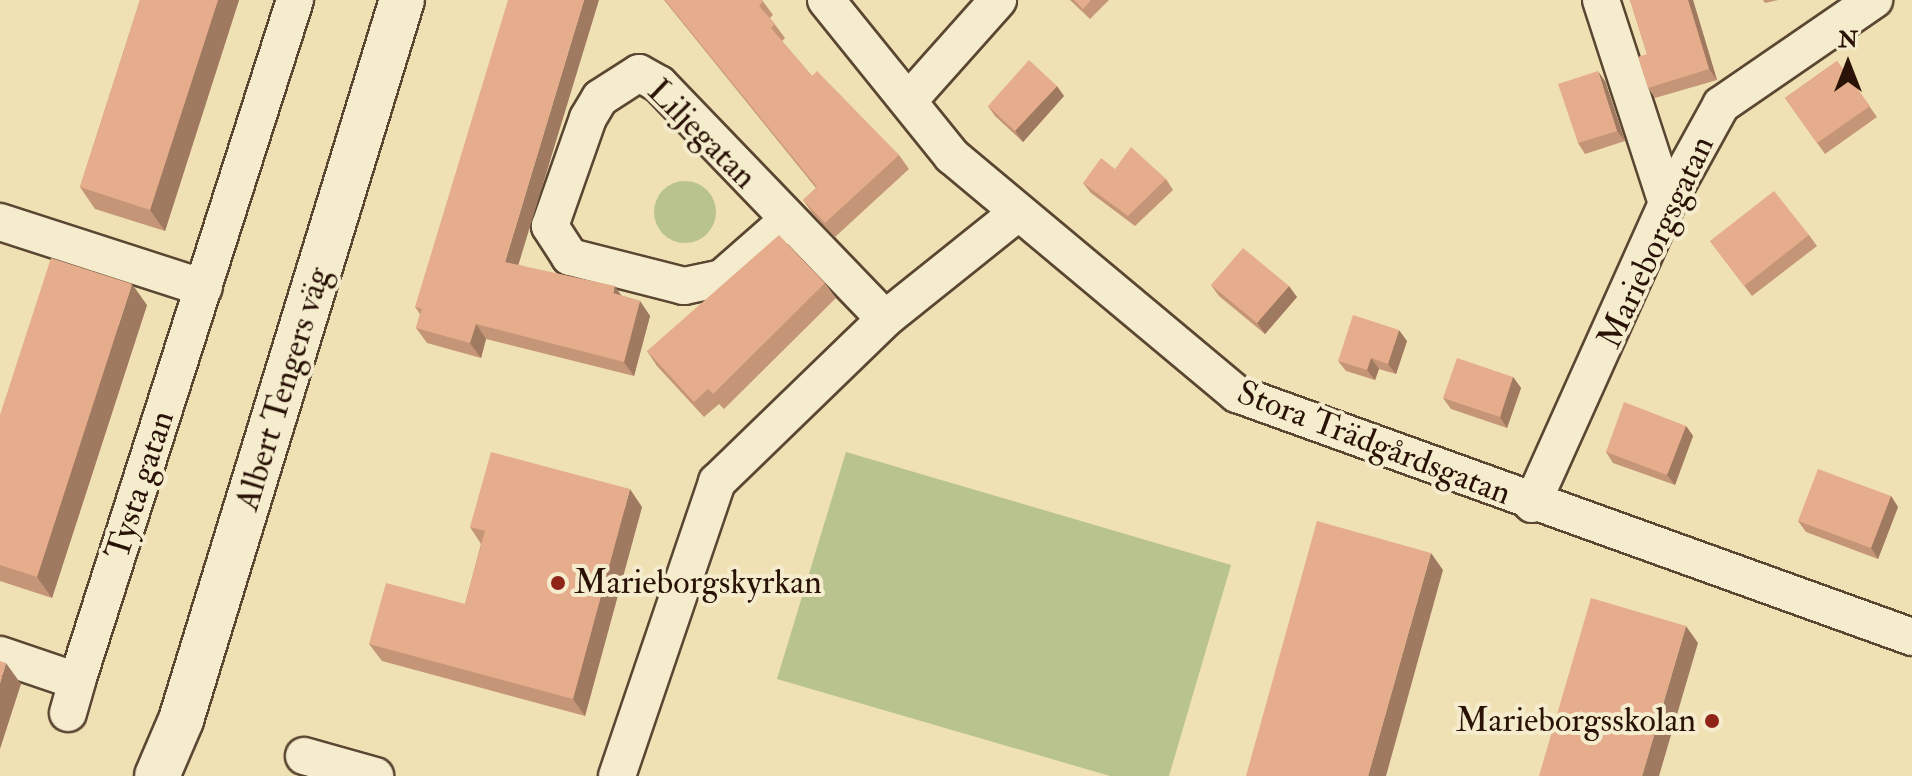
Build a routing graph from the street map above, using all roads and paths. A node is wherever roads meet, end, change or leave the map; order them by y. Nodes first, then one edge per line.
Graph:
1 (295, 0) edge
2 (402, 0) edge
3 (826, 0) edge
4 (998, 0) edge
5 (1601, 0) edge
6 (1874, 0) edge
7 (909, 100) junction
8 (1667, 203) junction
9 (1015, 215) junction
10 (788, 220) junction
11 (0, 222) edge
12 (204, 288) junction
13 (885, 319) junction
14 (1532, 504) junction
15 (1912, 637) edge
16 (0, 655) edge
17 (304, 756) dead end
18 (157, 776) edge
19 (375, 776) edge
20 (617, 776) edge

1 - 12 street, Tysta gatan
2 - 18 street, Albert Tengers väg
3 - 7 street, Stora Trädgårdsgatan
4 - 7 street
5 - 8 street
6 - 8 street, Marieborgsgatan
7 - 9 street, Stora Trädgårdsgatan
8 - 14 street, Marieborgsgatan
9 - 13 street
9 - 14 street, Stora Trädgårdsgatan
10 - 10 street, Liljegatan
10 - 13 street, Liljegatan
11 - 12 street
12 - 16 street, Tysta gatan
13 - 20 street
14 - 15 street, Stora Trädgårdsgatan
17 - 19 street

